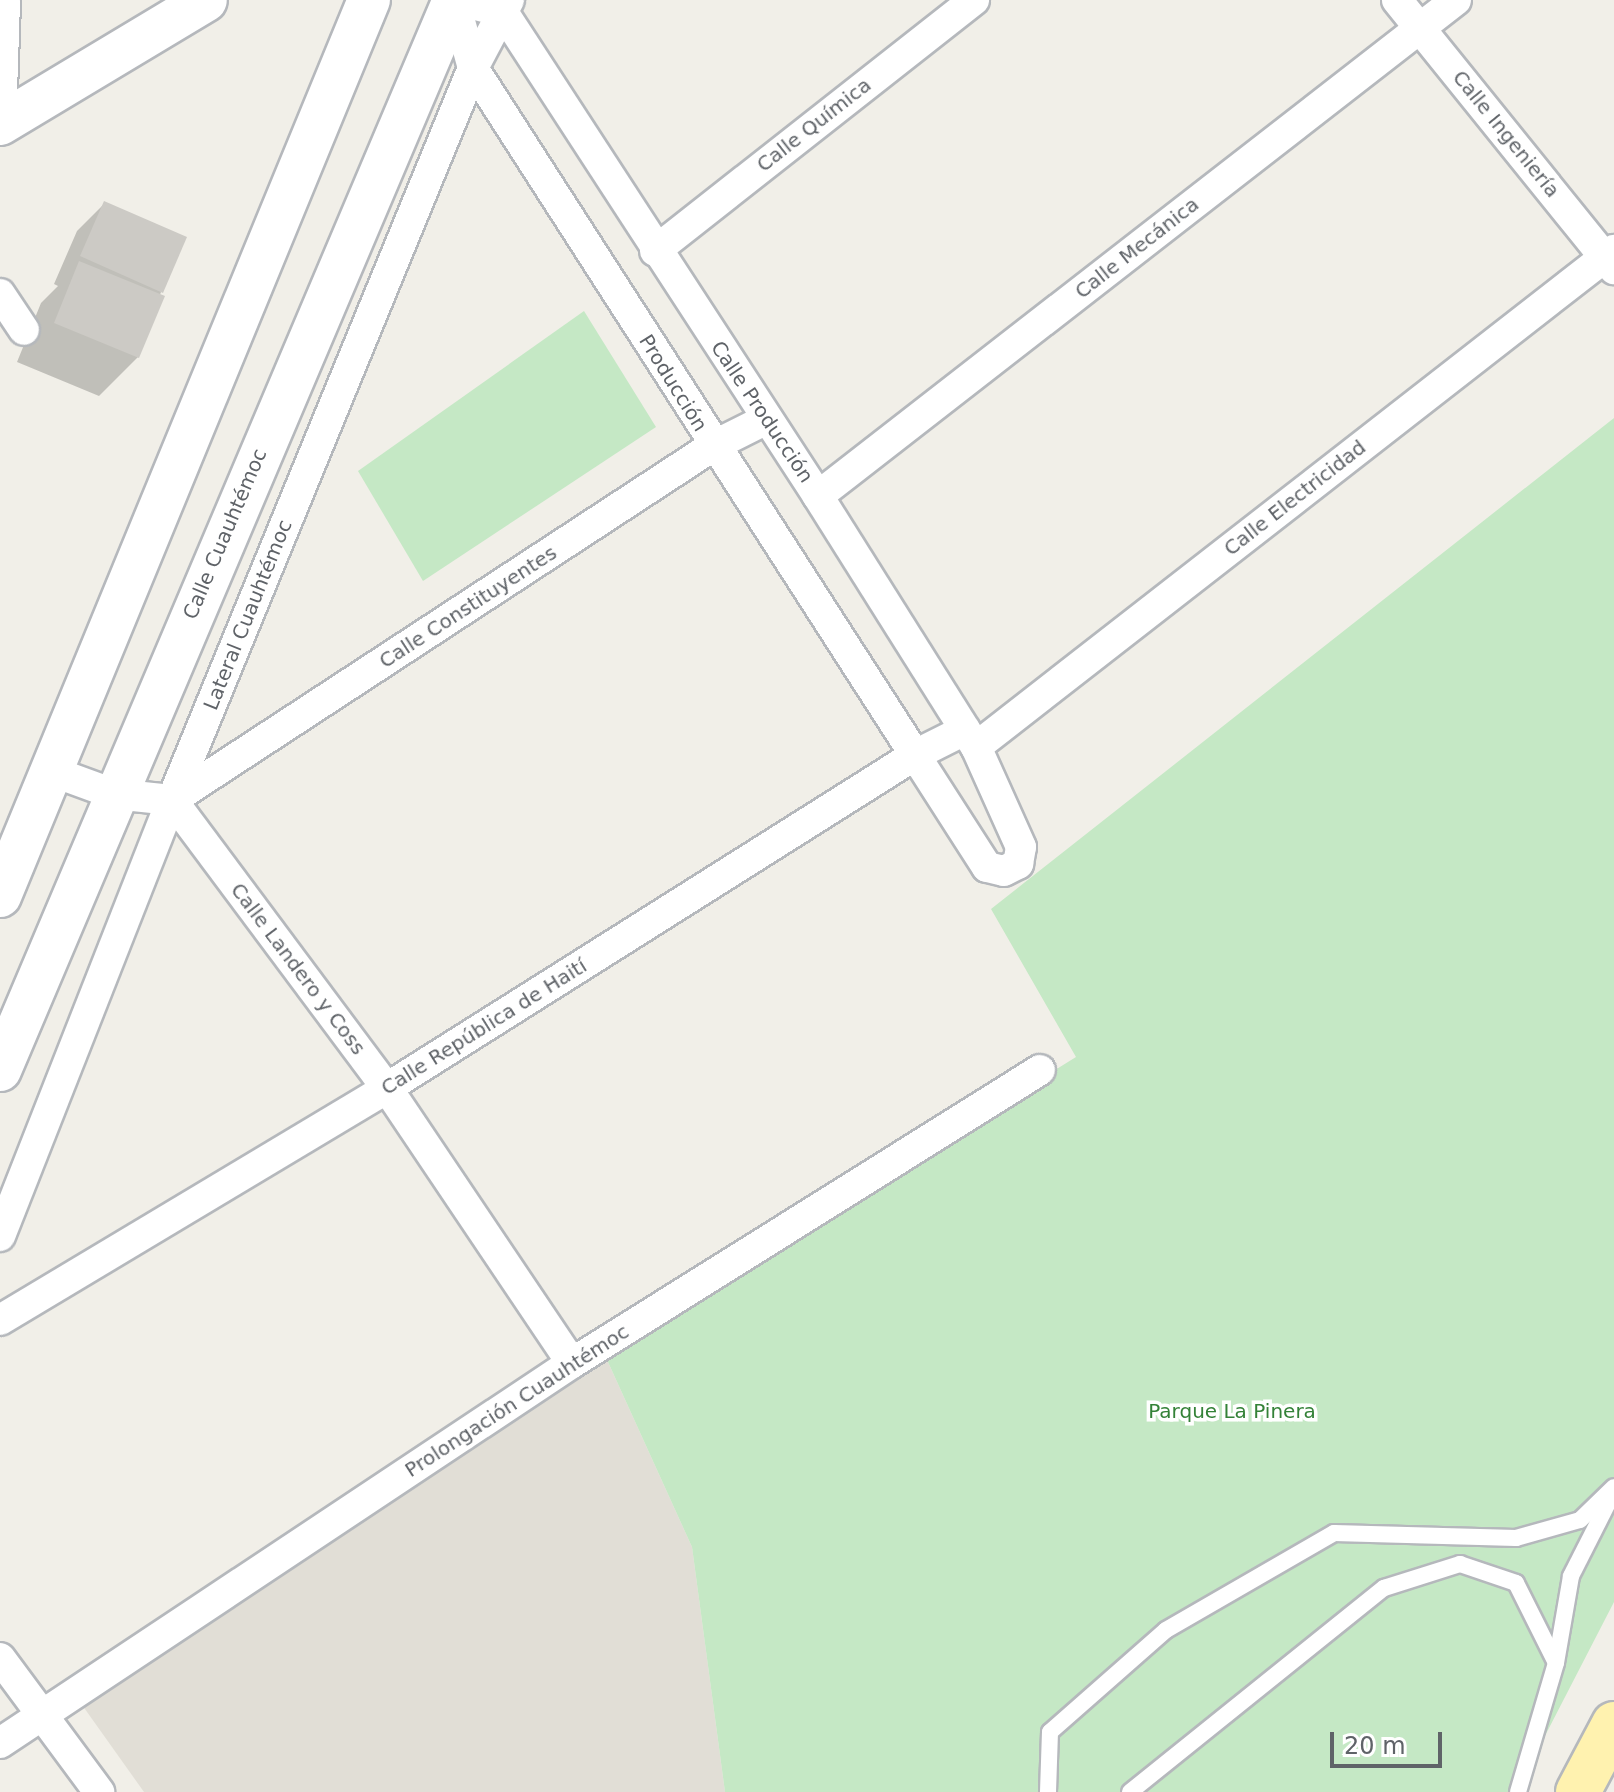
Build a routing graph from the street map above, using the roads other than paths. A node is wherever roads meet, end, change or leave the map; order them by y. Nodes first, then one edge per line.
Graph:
1 (5, 0) edge
2 (206, 0) edge
3 (369, 0) edge
4 (455, 0) edge
5 (974, 0) edge
6 (1397, 0) edge
7 (1456, 0) edge
8 (506, 6) edge
9 (1421, 28) junction
10 (473, 68) junction
11 (1, 124) edge
12 (655, 251) junction
13 (1611, 258) edge
14 (0, 294) edge
15 (24, 330) dead end
16 (767, 419) junction
17 (713, 446) junction
18 (818, 496) junction
19 (970, 738) junction
20 (915, 755) junction
21 (51, 771) junction
22 (114, 794) junction
23 (172, 800) junction
24 (1018, 864) joint
25 (0, 896) edge
26 (0, 1070) edge
27 (1040, 1070) dead end
28 (387, 1088) junction
29 (0, 1236) edge
30 (0, 1320) edge
31 (572, 1363) junction
32 (1614, 1489) edge
33 (0, 1658) edge
34 (1556, 1663) junction
35 (44, 1713) junction
36 (1614, 1724) edge
37 (0, 1743) edge
38 (99, 1792) edge
39 (1048, 1792) edge
40 (1130, 1792) edge
41 (1518, 1792) edge
42 (1578, 1792) edge

1 - 11 street
2 - 11 main road
3 - 21 main road
4 - 8 street
4 - 10 street, Producción
4 - 22 main road, Calle Cuauhtémoc
5 - 12 street, Calle Química
6 - 9 street, Calle Ingeniería
7 - 9 street, Calle Mecánica
8 - 10 street, Lateral Cuauhtémoc
8 - 12 street, Calle Producción
9 - 13 street, Calle Ingeniería
9 - 18 street, Calle Mecánica
10 - 17 street, Producción
10 - 23 street, Lateral Cuauhtémoc
12 - 16 street, Calle Producción
13 - 19 street, Calle Electricidad
14 - 15 street
16 - 17 street, Calle Constituyentes
16 - 18 street, Calle Producción
17 - 20 street, Producción
17 - 23 street, Calle Constituyentes
18 - 19 street, Calle Producción
19 - 20 street, Calle República de Haití
19 - 24 street, Calle Producción
20 - 24 street, Producción
20 - 28 street, Calle República de Haití
21 - 22 street
21 - 25 main road
22 - 23 street
22 - 26 main road, Calle Cuauhtémoc
23 - 28 street, Calle Landero y Coss
23 - 29 street, Lateral Cuauhtémoc
27 - 31 street, Prolongación Cuauhtémoc
28 - 30 street, Calle República de Haití
28 - 31 street, Calle Landero y Coss
31 - 35 street, Prolongación Cuauhtémoc
32 - 34 lane
32 - 39 lane
33 - 35 street
34 - 40 lane
34 - 41 lane
35 - 37 street, Prolongación Cuauhtémoc
35 - 38 street
36 - 42 main road

